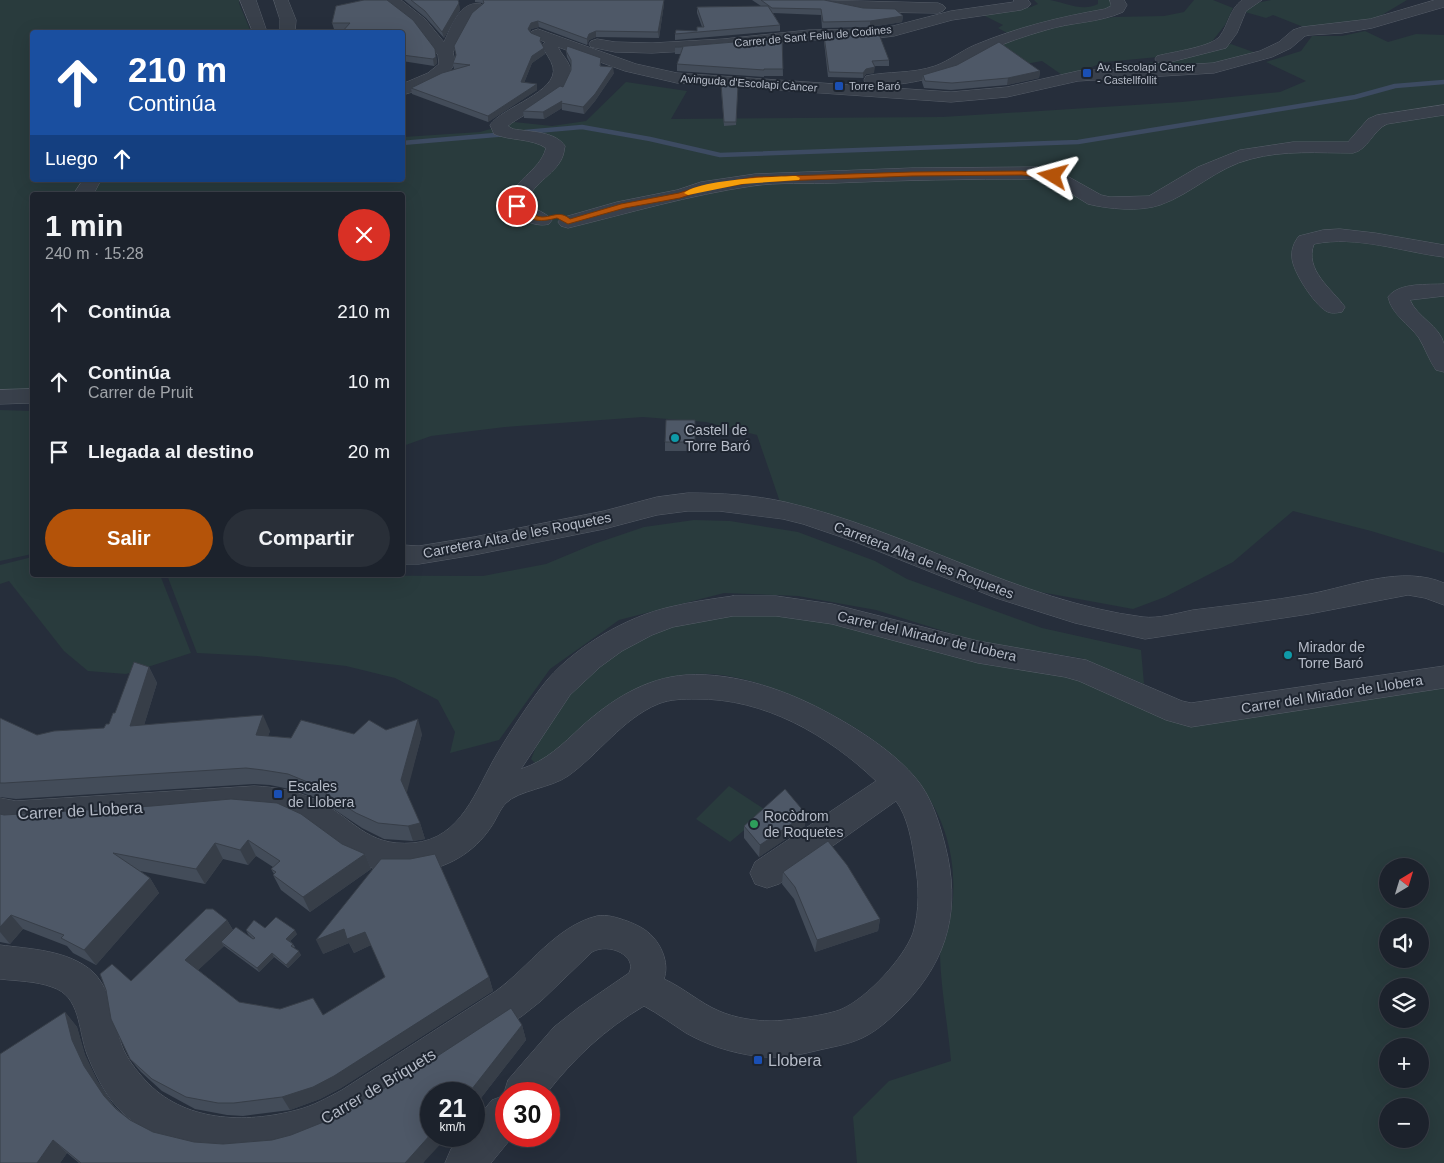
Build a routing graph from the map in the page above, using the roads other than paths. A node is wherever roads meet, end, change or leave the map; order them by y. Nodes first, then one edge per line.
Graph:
1 (248, 0) edge
2 (281, 0) edge
3 (392, 0) edge
4 (826, 0) edge
5 (840, 0) edge
6 (1011, 0) edge
7 (1021, 0) edge
8 (1117, 0) edge
9 (1255, 0) edge
10 (1444, 2) edge
11 (1423, 4) edge
12 (476, 7) edge
13 (863, 8) junction
14 (259, 30) edge
15 (288, 30) edge
16 (538, 34) edge
17 (556, 40) junction
18 (446, 55) junction
19 (1105, 74) junction
20 (778, 84) junction
21 (405, 89) edge
22 (1444, 110) edge
23 (1444, 251) edge
24 (1444, 290) edge
25 (1334, 307) dead end
26 (1444, 365) edge
27 (30, 396) edge
28 (0, 397) edge
29 (405, 554) edge
30 (1444, 596) edge
31 (1444, 677) edge
32 (514, 752) junction
33 (543, 775) junction
34 (885, 791) dead end
35 (494, 793) junction
36 (0, 812) edge
37 (767, 873) dead end
38 (0, 962) edge
39 (640, 987) junction
40 (532, 1082) edge
41 (495, 1127) edge
42 (466, 1163) edge

1 - 14 street
2 - 15 street
3 - 18 street
4 - 13 street
5 - 13 street
6 - 13 street
7 - 17 street, Carrer de Sant Feliu de Codines
8 - 20 street
9 - 19 street
10 - 11 street, Avinguda d'Escolapi Càncer
11 - 19 street, Avinguda d'Escolapi Càncer
12 - 18 street
16 - 17 street, Carrer de Sant Feliu de Codines
17 - 20 street, Avinguda d'Escolapi Càncer
17 - 22 street
18 - 21 street
19 - 20 street, Avinguda d'Escolapi Càncer
23 - 25 street
24 - 26 street
27 - 28 street
29 - 30 street, Carretera Alta de les Roquetes
31 - 32 street, Carrer del Mirador de Llobera
32 - 33 street
32 - 35 street, Carrer del Mirador de Llobera
33 - 35 street
33 - 39 street
34 - 37 street
35 - 36 street, Carrer de Llobera
38 - 39 street, Carrer de Briquets
39 - 40 street
41 - 42 street

